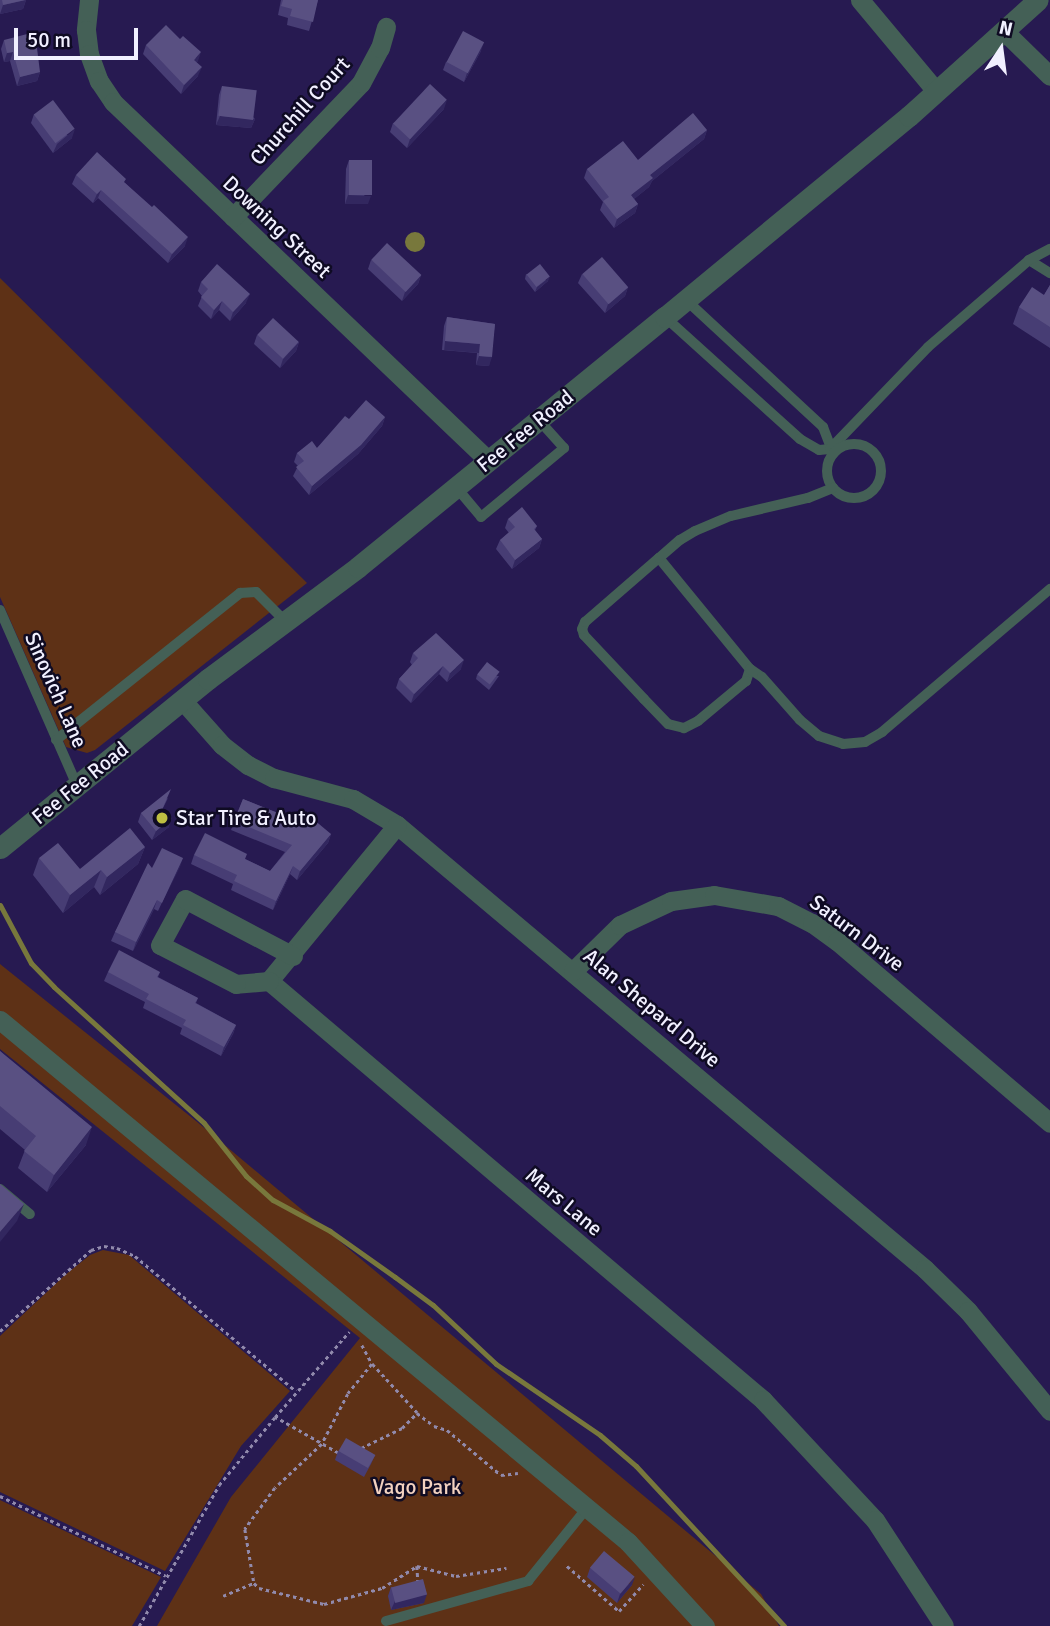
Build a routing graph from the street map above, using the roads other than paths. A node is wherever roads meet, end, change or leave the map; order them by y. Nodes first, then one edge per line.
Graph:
1 (89, 0) edge
2 (860, 0) edge
3 (1038, 0) edge
4 (386, 27) dead end
5 (1004, 31) junction
6 (1050, 76) edge
7 (936, 91) junction
8 (233, 217) junction
9 (1050, 249) edge
10 (1029, 260) junction
11 (1050, 273) edge
12 (687, 300) junction
13 (664, 317) junction
14 (539, 420) junction
15 (832, 451) junction
16 (489, 461) junction
17 (456, 487) junction
18 (833, 488) junction
19 (659, 558) junction
20 (1050, 589) edge
21 (0, 610) edge
22 (285, 622) junction
23 (750, 669) junction
24 (183, 701) junction
25 (57, 740) junction
26 (77, 785) junction
27 (397, 825) junction
28 (3, 846) edge
29 (293, 956) junction
30 (573, 971) junction
31 (269, 981) junction
32 (0, 1020) edge
33 (1047, 1115) edge
34 (0, 1189) edge
35 (30, 1214) dead end
36 (1050, 1411) edge
37 (587, 1508) junction
38 (386, 1621) dead end
39 (705, 1626) edge
40 (944, 1626) edge

1 - 8 street, Downing Street
2 - 7 street
3 - 5 street, Fee Fee Road
4 - 8 street, Churchill Court
5 - 6 street
5 - 7 street, Fee Fee Road
7 - 12 street, Fee Fee Road
8 - 16 street, Downing Street
9 - 10 lane
10 - 11 lane
10 - 15 lane
12 - 13 street, Fee Fee Road
12 - 15 lane
13 - 14 street, Fee Fee Road
13 - 15 lane
14 - 16 street, Fee Fee Road
14 - 17 lane
15 - 18 lane
15 - 18 lane
16 - 17 street, Fee Fee Road
17 - 22 street, Fee Fee Road
18 - 19 lane
19 - 23 lane
19 - 23 lane
20 - 23 lane
21 - 25 lane, Sinovich Lane
22 - 24 street, Fee Fee Road
22 - 25 lane
24 - 26 street, Fee Fee Road
24 - 27 street, Alan Shepard Drive
25 - 26 lane, Sinovich Lane
26 - 28 street, Fee Fee Road
27 - 29 street
27 - 30 street, Alan Shepard Drive
29 - 31 street
29 - 31 street
30 - 33 street, Saturn Drive
30 - 36 street, Alan Shepard Drive
31 - 40 street, Mars Lane
32 - 37 street
34 - 35 lane
37 - 38 lane
37 - 39 street

